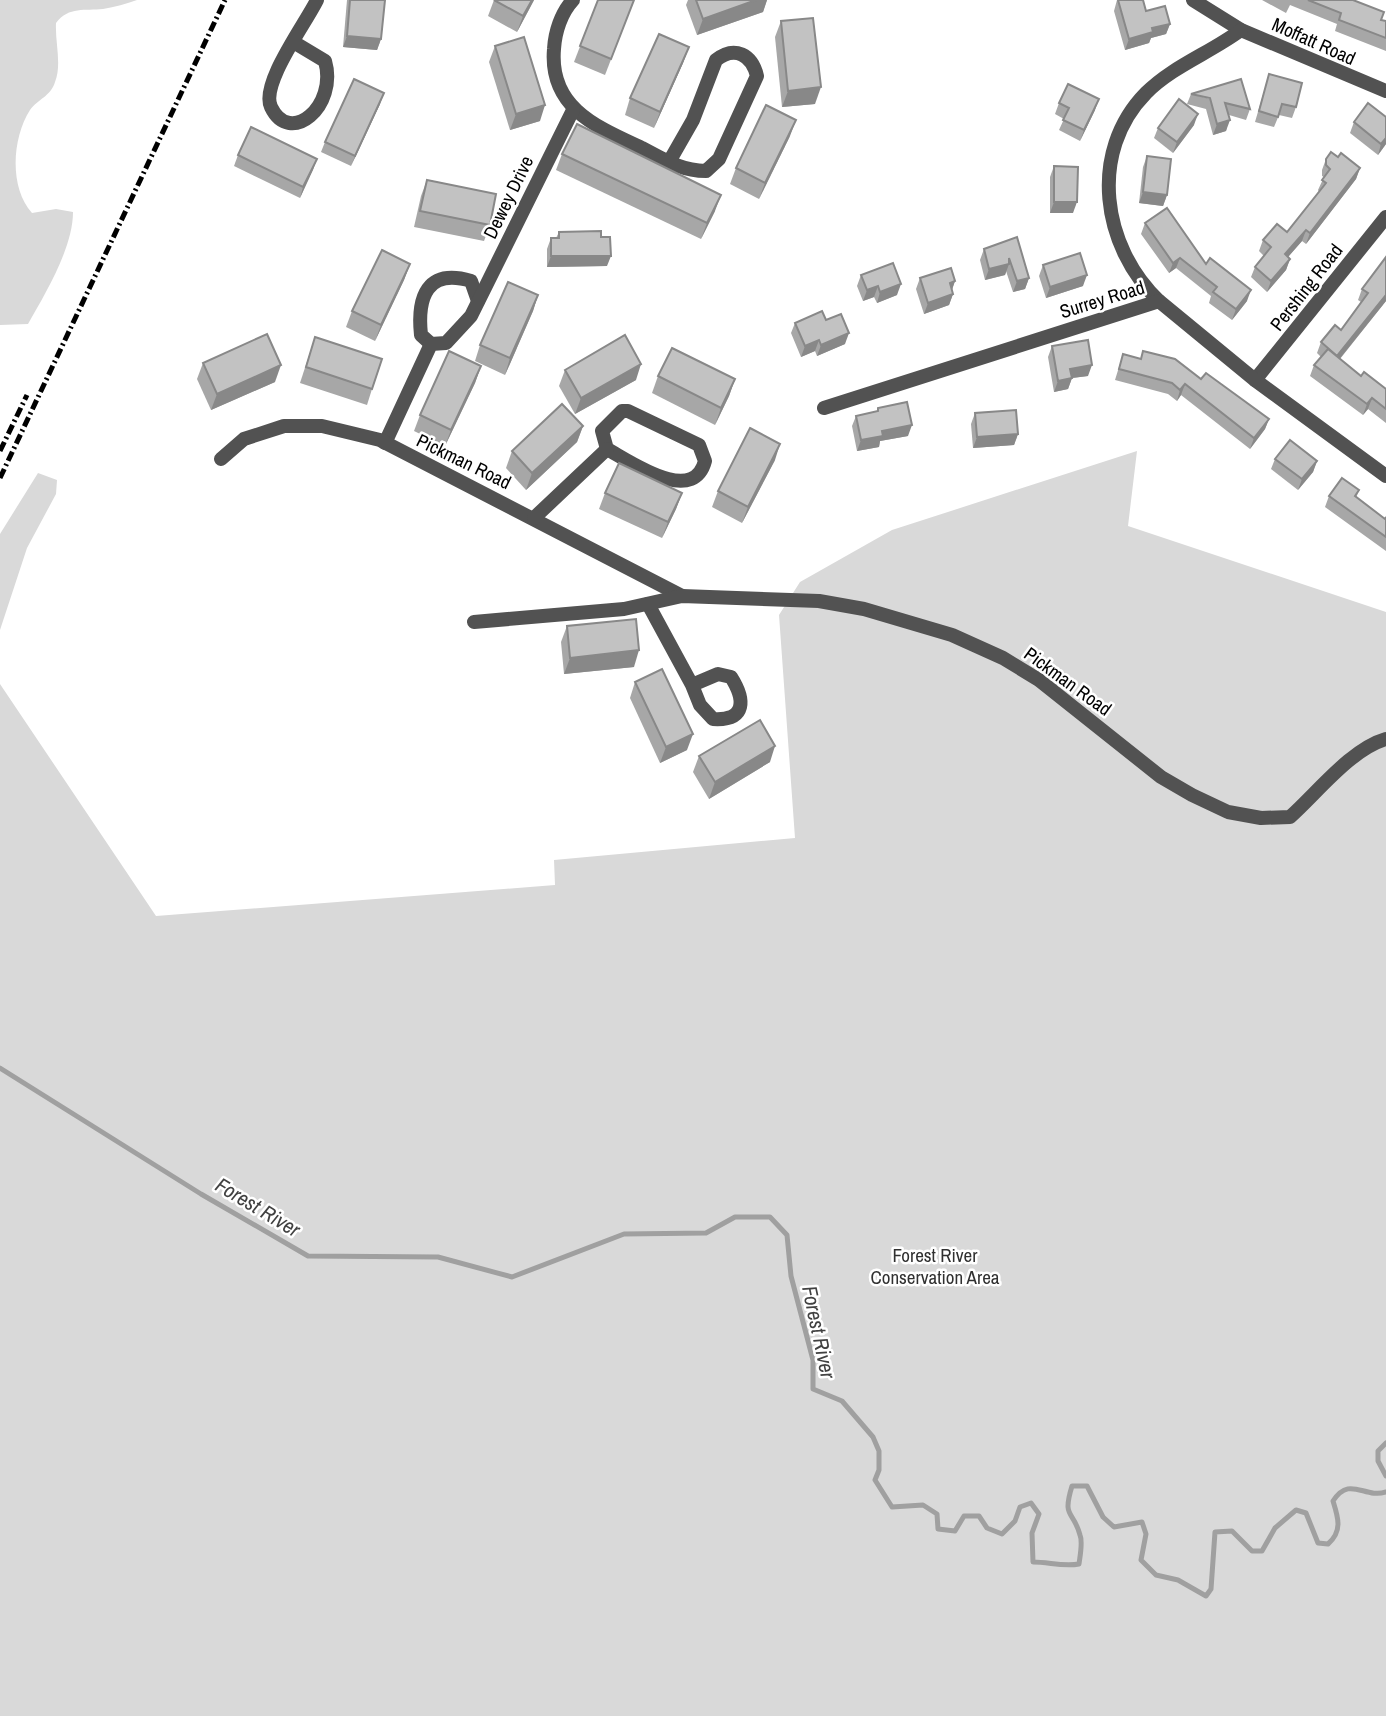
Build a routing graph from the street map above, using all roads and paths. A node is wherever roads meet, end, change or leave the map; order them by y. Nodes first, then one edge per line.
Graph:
1 (317, 0) edge
2 (573, 0) edge
3 (1193, 0) edge
4 (1241, 30) junction
5 (295, 43) junction
6 (1386, 91) edge
7 (573, 110) junction
8 (669, 162) junction
9 (1386, 217) edge
10 (478, 302) junction
11 (1158, 302) junction
12 (432, 344) junction
13 (1255, 380) junction
14 (824, 408) dead end
15 (384, 443) junction
16 (607, 449) junction
17 (220, 459) dead end
18 (1386, 476) edge
19 (534, 518) junction
20 (682, 596) junction
21 (648, 604) junction
22 (474, 622) dead end
23 (692, 685) dead end
24 (1386, 739) edge

1 - 5 street
2 - 7 street
3 - 4 street, Moffatt Road
4 - 6 street, Moffatt Road
4 - 11 street
5 - 5 street
7 - 8 street
7 - 10 street, Dewey Drive
8 - 8 street
9 - 13 street, Pershing Road
10 - 12 street, Dewey Drive
10 - 12 street
11 - 13 street, Surrey Road
11 - 14 street, Surrey Road
12 - 15 street
13 - 18 street, Surrey Road
15 - 17 street, Pickman Road
15 - 19 street, Pickman Road
16 - 16 street
16 - 19 street
19 - 20 street, Pickman Road
20 - 21 street, Pickman Road
20 - 24 street, Pickman Road
21 - 22 street, Pickman Road
21 - 23 street

